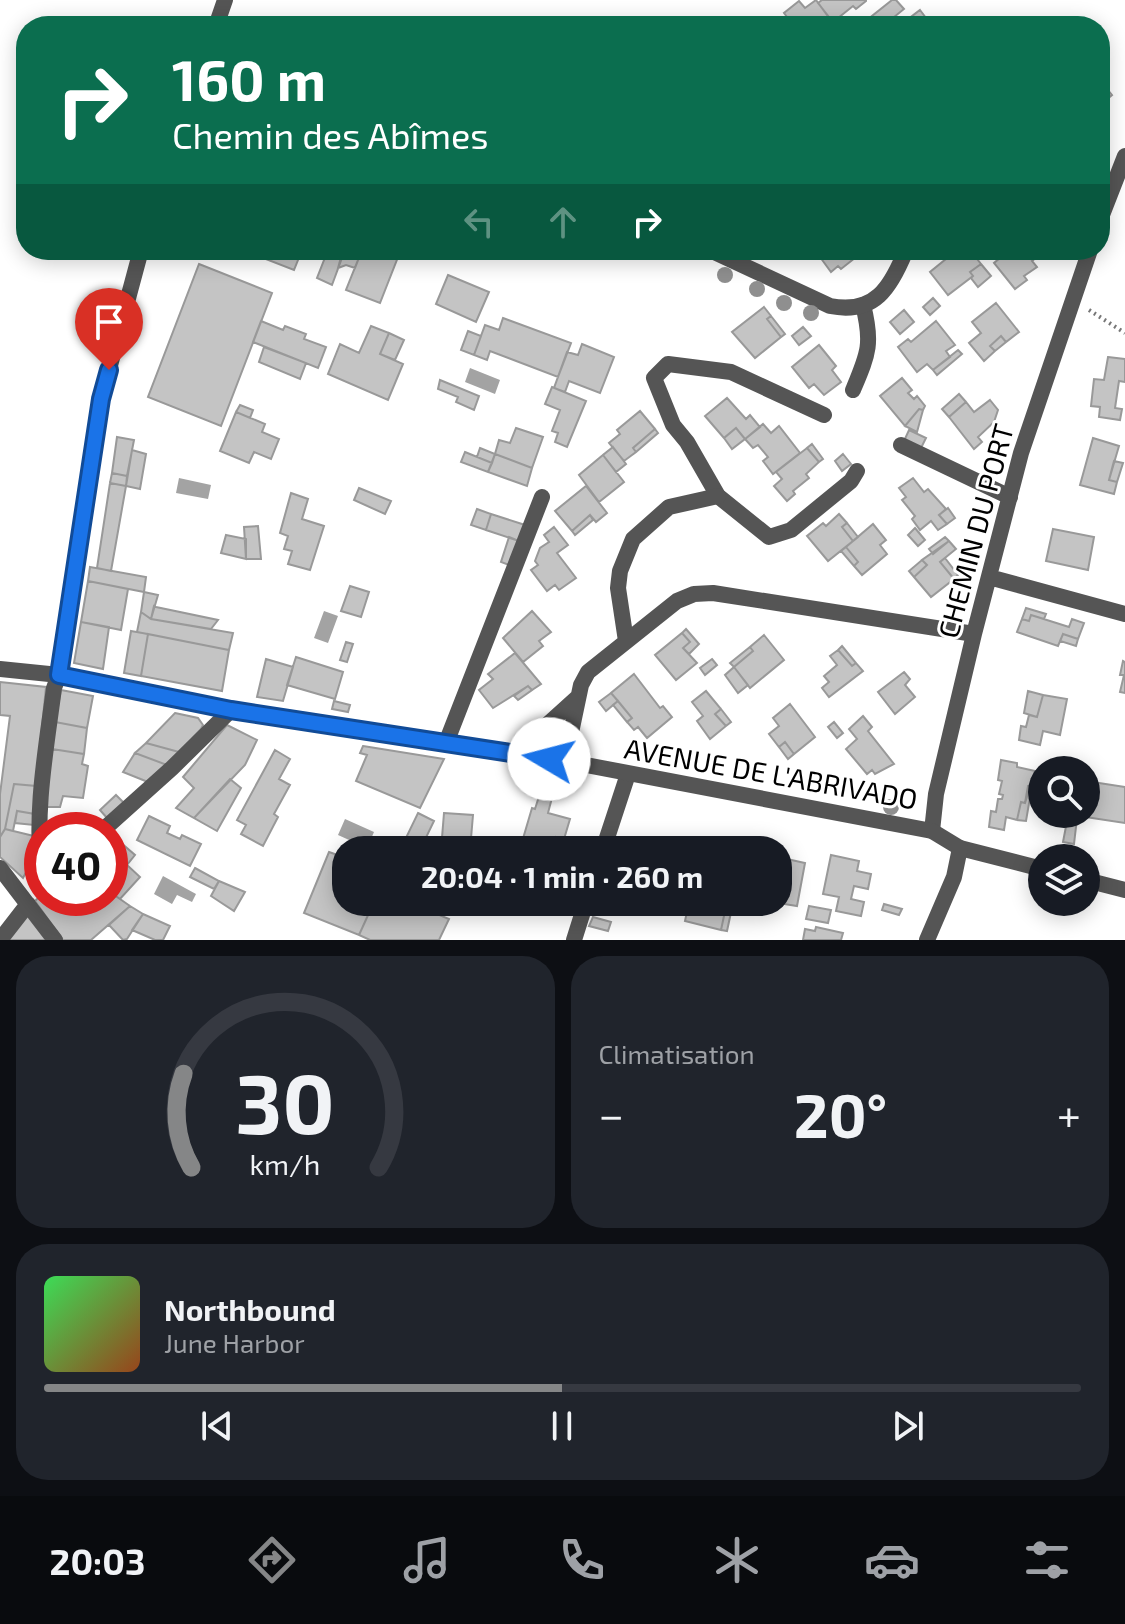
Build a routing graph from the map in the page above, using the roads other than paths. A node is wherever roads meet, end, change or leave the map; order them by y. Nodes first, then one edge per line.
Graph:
1 (1125, 156) edge
2 (1110, 176) edge
3 (138, 260) edge
4 (731, 260) edge
5 (901, 260) edge
6 (1087, 260) edge
7 (863, 305) junction
8 (853, 390) dead end
9 (824, 415) dead end
10 (901, 445) dead end
11 (857, 471) dead end
12 (718, 496) junction
13 (542, 497) dead end
14 (1010, 497) junction
15 (989, 577) junction
16 (1125, 614) edge
17 (974, 634) junction
18 (626, 641) junction
19 (0, 669) edge
20 (59, 675) junction
21 (578, 697) junction
22 (231, 710) junction
23 (446, 743) junction
24 (515, 754) junction
25 (565, 761) junction
26 (628, 774) junction
27 (40, 812) edge
28 (123, 812) edge
29 (932, 831) junction
30 (608, 836) edge
31 (960, 848) junction
32 (1028, 865) edge
33 (0, 868) edge
34 (1100, 884) edge
35 (1125, 890) edge
36 (24, 898) joint
37 (37, 916) edge
38 (582, 916) edge
39 (0, 940) edge
40 (55, 940) edge
41 (574, 940) edge
42 (927, 940) edge

1 - 2 street
3 - 20 street
4 - 7 street
5 - 7 street
6 - 14 street, CHEMIN DU PORT
7 - 8 street
9 - 12 street
10 - 14 street
11 - 12 street
12 - 18 street
13 - 23 street
14 - 15 street, CHEMIN DU PORT
15 - 16 street
15 - 17 street, CHEMIN DU PORT
17 - 18 street
17 - 29 street, CHEMIN DU PORT
18 - 21 street
19 - 20 street, AVENUE DE L'ABRIVADO
20 - 22 street, AVENUE DE L'ABRIVADO
20 - 27 street
21 - 24 street
21 - 25 street
22 - 23 street, AVENUE DE L'ABRIVADO
22 - 28 street
23 - 24 street, AVENUE DE L'ABRIVADO
24 - 25 street, AVENUE DE L'ABRIVADO
25 - 26 street, AVENUE DE L'ABRIVADO
26 - 29 street, AVENUE DE L'ABRIVADO
26 - 30 street
29 - 31 street, AVENUE DE L'ABRIVADO
31 - 32 street, AVENUE DE L'ABRIVADO
31 - 42 street
33 - 36 street
34 - 35 street
36 - 39 street
37 - 40 street
38 - 41 street

